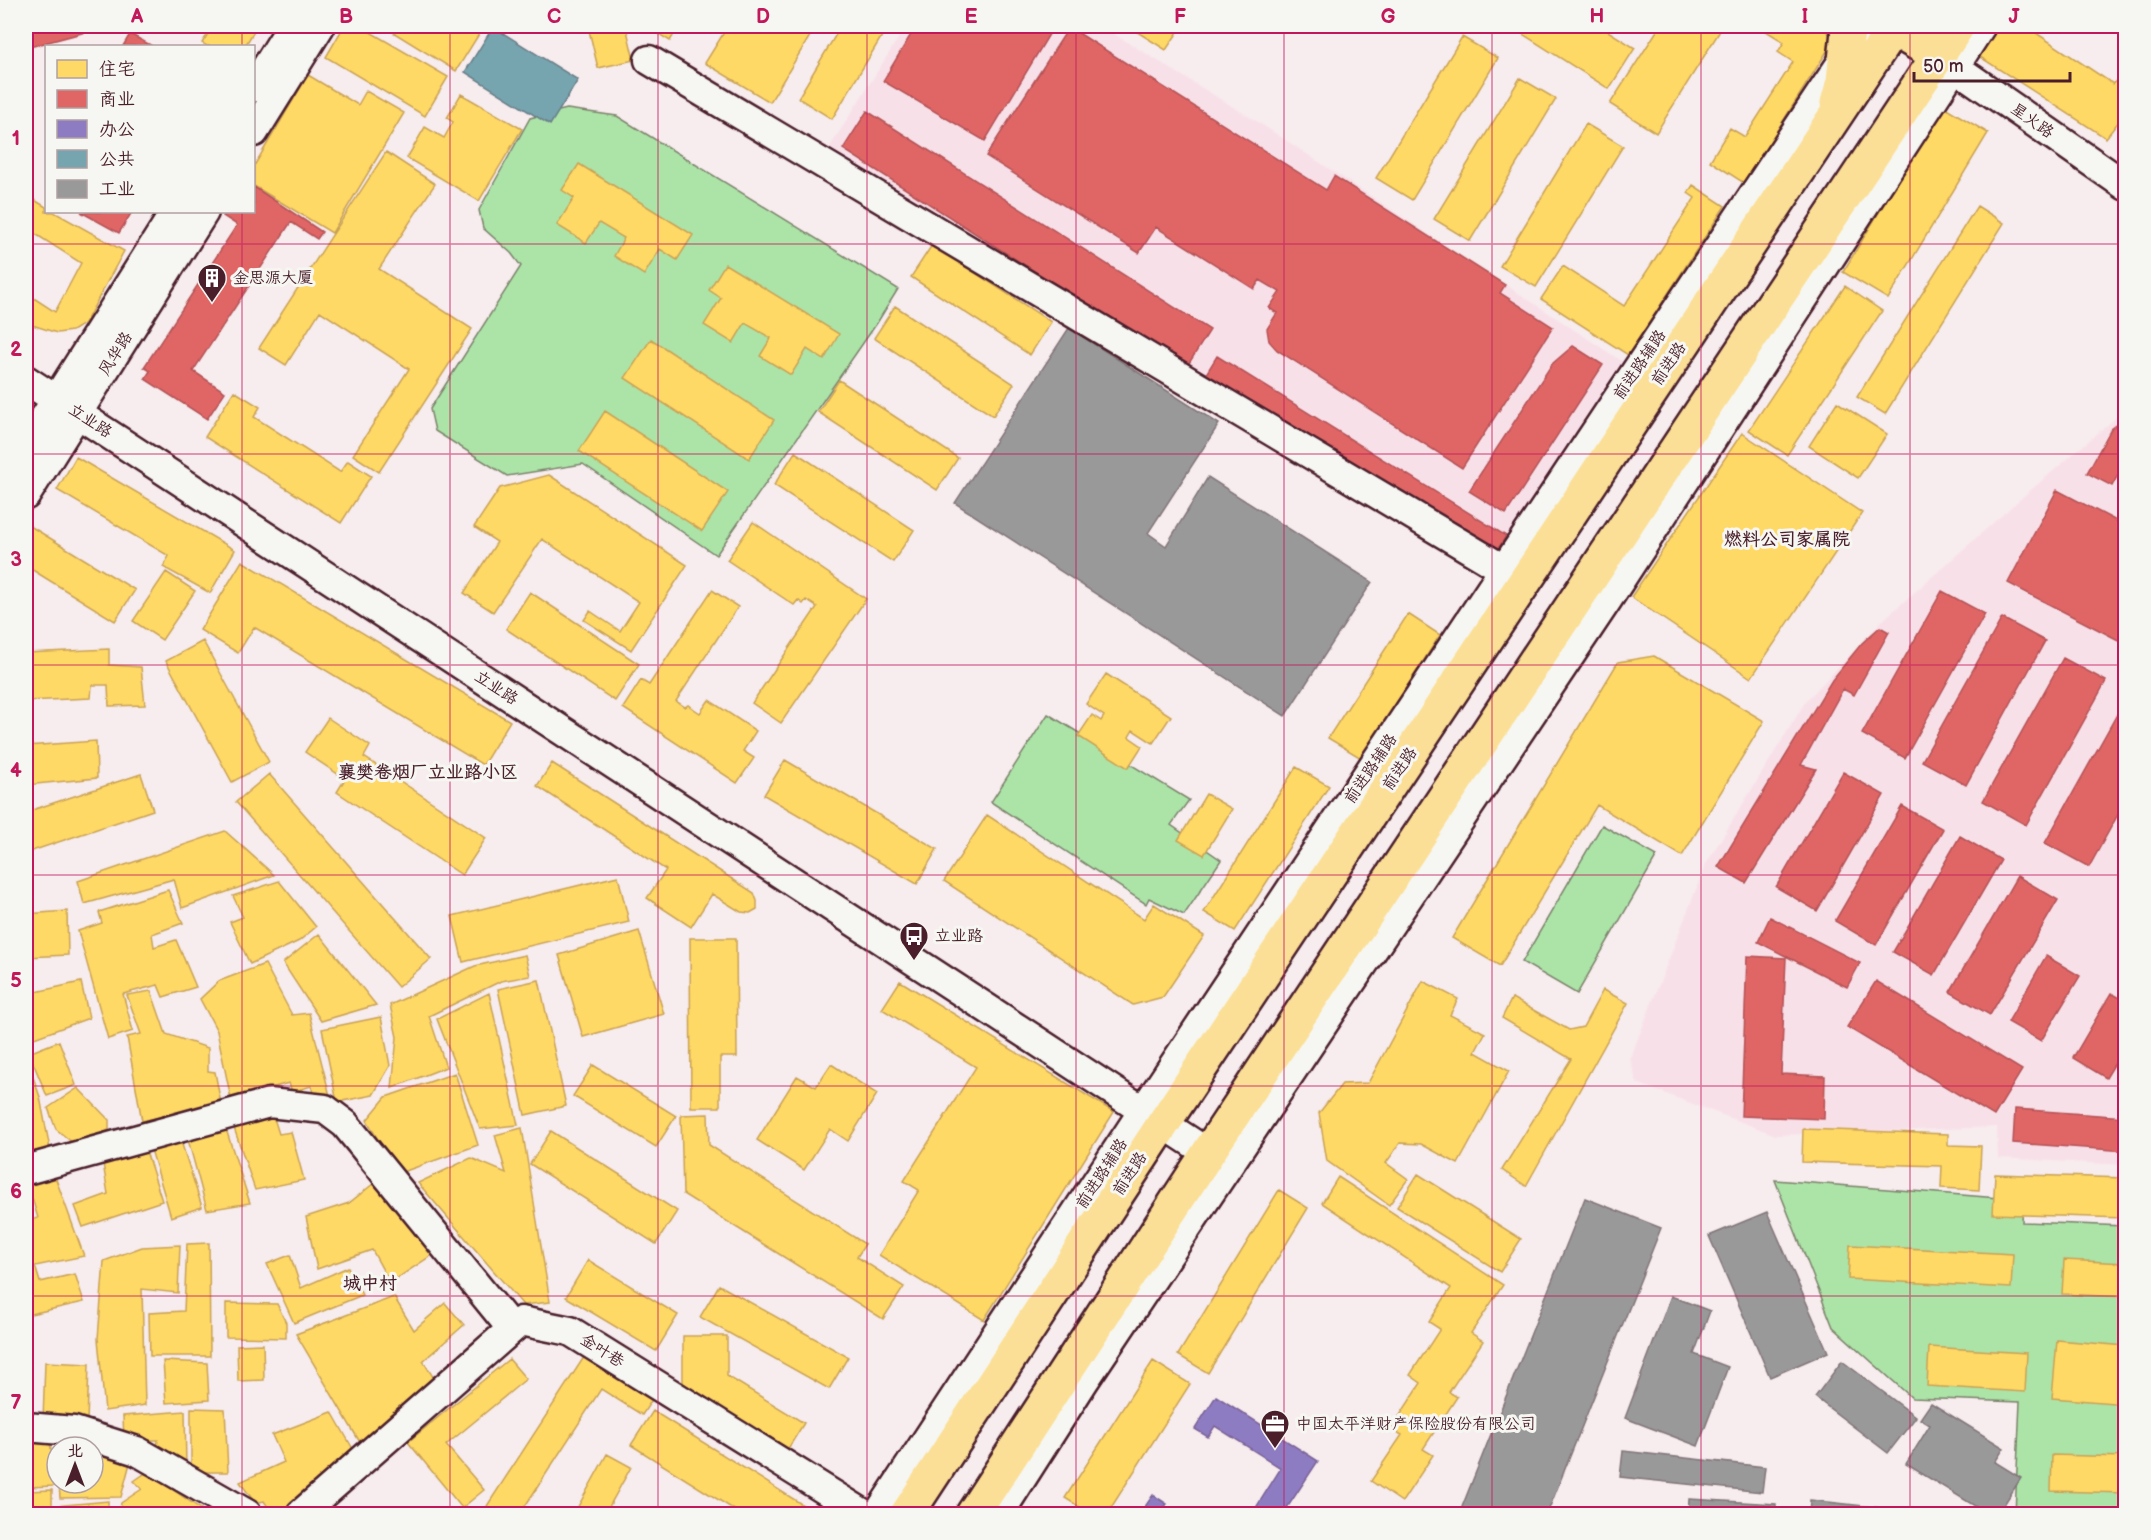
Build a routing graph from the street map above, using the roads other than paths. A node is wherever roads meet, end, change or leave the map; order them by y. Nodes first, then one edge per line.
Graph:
1 (292, 26) edge
2 (320, 26) edge
3 (1846, 26) edge
4 (1892, 26) edge
5 (1958, 26) edge
6 (1981, 26) edge
7 (1845, 58) junction
8 (649, 60) dead end
9 (1947, 62) junction
10 (255, 85) edge
11 (1834, 117) junction
12 (255, 130) edge
13 (2126, 186) edge
14 (174, 213) edge
15 (203, 213) edge
16 (26, 380) edge
17 (67, 407) junction
18 (26, 447) edge
19 (26, 495) edge
20 (1514, 575) junction
21 (1153, 1118) junction
22 (1208, 1153) junction
23 (26, 1170) edge
24 (512, 1329) junction
25 (26, 1427) edge
26 (247, 1515) edge
27 (301, 1515) edge
28 (864, 1515) edge
29 (878, 1515) edge
30 (908, 1515) edge
31 (974, 1515) edge
32 (999, 1515) edge

1 - 10 street
2 - 12 street
3 - 7 main road
4 - 7 street, 前进路辅路
4 - 9 main road
4 - 11 main road, 前进路
5 - 9 main road
6 - 9 street
7 - 11 main road
7 - 20 street, 前进路辅路
8 - 20 street
9 - 13 street, 星火路
9 - 22 main road
9 - 32 street
11 - 20 main road, 前进路
14 - 17 street, 风华路
15 - 17 street, 风华路
16 - 17 street, 立业路
17 - 18 street, 风华路
17 - 19 street, 风华路
17 - 21 street, 立业路
20 - 21 main road, 前进路
21 - 22 street, 立业路
21 - 29 street, 前进路辅路
21 - 30 main road, 前进路
22 - 31 main road
23 - 24 street
24 - 27 street
24 - 28 street, 金叶巷
25 - 26 street

